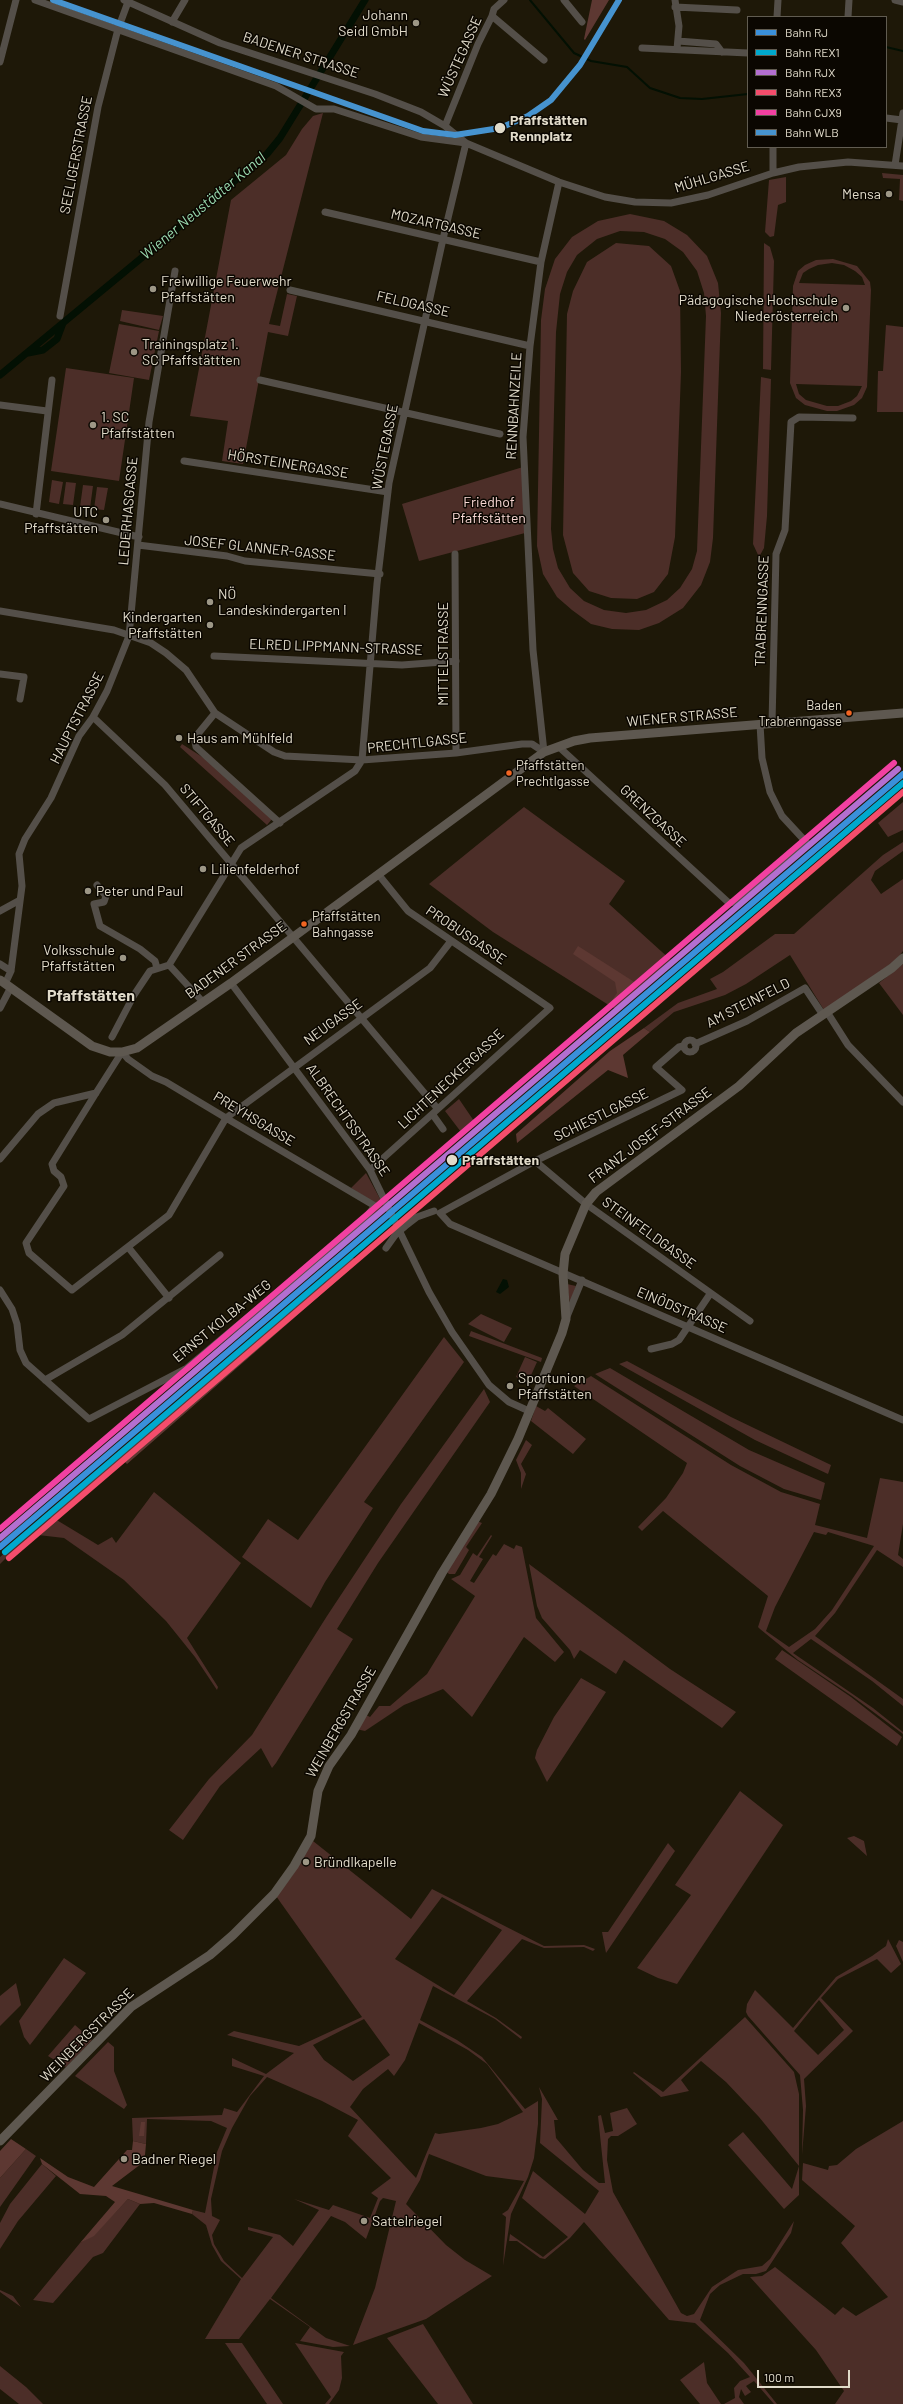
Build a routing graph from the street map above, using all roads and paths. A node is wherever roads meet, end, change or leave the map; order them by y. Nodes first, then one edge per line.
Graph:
1 (16, 0) edge
2 (35, 0) edge
3 (185, 0) edge
4 (504, 0) edge
5 (564, 0) edge
6 (778, 0) edge
7 (850, 0) edge
8 (895, 0) edge
9 (126, 1) edge
10 (903, 2) edge
11 (675, 4) edge
12 (737, 10) dead end
13 (492, 16) junction
14 (777, 16) edge
15 (848, 16) edge
16 (172, 22) junction
17 (582, 22) dead end
18 (118, 29) junction
19 (677, 45) junction
20 (642, 48) dead end
21 (747, 53) edge
22 (544, 60) dead end
23 (0, 62) edge
24 (902, 116) edge
25 (887, 118) edge
26 (445, 126) junction
27 (466, 143) junction
28 (773, 148) edge
29 (899, 165) edge
30 (773, 173) junction
31 (559, 182) junction
32 (325, 212) dead end
33 (443, 239) junction
34 (541, 262) junction
35 (175, 271) dead end
36 (290, 290) dead end
37 (60, 316) dead end
38 (425, 320) junction
39 (530, 346) junction
40 (52, 380) dead end
41 (260, 380) dead end
42 (0, 405) edge
43 (47, 411) junction
44 (404, 413) junction
45 (853, 418) dead end
46 (500, 434) dead end
47 (184, 461) dead end
48 (388, 492) junction
49 (0, 504) edge
50 (36, 514) junction
51 (139, 537) junction
52 (138, 545) junction
53 (455, 554) dead end
54 (380, 574) junction
55 (0, 611) edge
56 (129, 636) junction
57 (214, 656) dead end
58 (456, 661) junction
59 (371, 664) junction
60 (0, 674) edge
61 (20, 698) dead end
62 (215, 713) junction
63 (903, 713) edge
64 (93, 717) junction
65 (772, 723) junction
66 (760, 724) junction
67 (559, 747) junction
68 (456, 752) junction
69 (544, 752) junction
70 (362, 760) junction
71 (280, 823) junction
72 (230, 863) junction
73 (378, 874) junction
74 (97, 885) dead end
75 (20, 900) junction
76 (0, 911) edge
77 (293, 937) junction
78 (452, 941) junction
79 (903, 958) edge
80 (0, 964) edge
81 (170, 965) junction
82 (157, 968) junction
83 (11, 971) junction
84 (232, 983) junction
85 (5, 984) edge
86 (203, 1002) junction
87 (0, 1008) edge
88 (550, 1008) joint
89 (825, 1013) junction
90 (360, 1018) junction
91 (112, 1037) dead end
92 (122, 1052) junction
93 (294, 1067) junction
94 (682, 1090) joint
95 (96, 1093) junction
96 (78, 1098) junction
97 (903, 1102) edge
98 (88, 1105) junction
99 (437, 1108) junction
100 (433, 1115) junction
101 (226, 1118) junction
102 (443, 1129) dead end
103 (0, 1159) edge
104 (535, 1161) junction
105 (370, 1170) junction
106 (586, 1204) junction
107 (376, 1206) joint
108 (434, 1212) dead end
109 (450, 1224) joint
110 (128, 1247) junction
111 (386, 1248) dead end
112 (220, 1255) dead end
113 (563, 1274) junction
114 (582, 1280) junction
115 (0, 1290) edge
116 (710, 1294) junction
117 (169, 1298) junction
118 (566, 1319) junction
119 (750, 1321) dead end
120 (686, 1326) junction
121 (651, 1349) dead end
122 (45, 1380) junction
123 (529, 1411) junction
124 (903, 1420) edge
125 (0, 2141) edge

1 - 23 street
2 - 18 street
3 - 16 street
4 - 13 street
5 - 17 street
6 - 14 street
7 - 15 street
8 - 10 street
9 - 16 street, BADENER STRASSE
9 - 18 street, SEELIGERSTRASSE
11 - 12 street
11 - 19 street
13 - 22 street, WÜSTEGASSE
13 - 26 street, WÜSTEGASSE
16 - 26 street, BADENER STRASSE
18 - 27 street
18 - 37 street, SEELIGERSTRASSE
19 - 20 street
19 - 21 street
24 - 25 street
24 - 29 street
26 - 27 street, BADENER STRASSE
27 - 31 street, MÜHLGASSE
27 - 33 street, WÜSTEGASSE
28 - 30 street
29 - 30 street, MÜHLGASSE
30 - 31 street, MÜHLGASSE
31 - 34 street, RENNBAHNZEILE
32 - 33 street, MOZARTGASSE
33 - 34 street, MOZARTGASSE
33 - 38 street, WÜSTEGASSE
34 - 39 street, RENNBAHNZEILE
35 - 51 street, LEDERHASGASSE
36 - 38 street, FELDGASSE
38 - 39 street, FELDGASSE
38 - 44 street, WÜSTEGASSE
39 - 69 street, RENNBAHNZEILE
40 - 43 street
41 - 44 street
42 - 43 street
43 - 50 street
44 - 46 street
44 - 48 street, WÜSTEGASSE
45 - 65 street, TRABRENNGASSE
47 - 48 street, HÖRSTEINERGASSE
48 - 54 street, WÜSTEGASSE
49 - 50 street
50 - 51 street
51 - 52 street, LEDERHASGASSE
52 - 54 street, JOSEF GLANNER-GASSE
52 - 56 street, LEDERHASGASSE
53 - 58 street, MITTELSTRASSE
54 - 59 street, WÜSTEGASSE
55 - 56 street
56 - 62 street
56 - 64 street, HAUPTSTRASSE
57 - 59 street, ELRED LIPPMANN-STRASSE
58 - 59 street, ELRED LIPPMANN-STRASSE
58 - 68 street, MITTELSTRASSE
59 - 70 street, WÜSTEGASSE
60 - 61 street
62 - 70 street
62 - 71 street
63 - 65 main road, WIENER STRASSE
64 - 72 street, STIFTGASSE
64 - 75 street, HAUPTSTRASSE
65 - 66 main road, WIENER STRASSE
66 - 67 main road, WIENER STRASSE
66 - 67 street, GRENZGASSE
67 - 69 main road, BADENER STRASSE
68 - 69 street, PRECHTLGASSE
68 - 70 street, PRECHTLGASSE
69 - 73 main road, BADENER STRASSE
70 - 71 street, PRECHTLGASSE
71 - 72 street, PRECHTLGASSE
72 - 77 street, STIFTGASSE
72 - 81 street, PRECHTLGASSE
73 - 77 main road, BADENER STRASSE
73 - 78 street, PROBUSGASSE
74 - 82 street
75 - 76 street
75 - 83 street, HAUPTSTRASSE
77 - 84 main road, BADENER STRASSE
77 - 90 street, STIFTGASSE
78 - 88 street, PROBUSGASSE
78 - 90 street, NEUGASSE
79 - 89 main road, FRANZ JOSEF-STRASSE
80 - 83 street
81 - 82 street
81 - 86 street
82 - 91 street
83 - 85 street, HAUPTSTRASSE
84 - 86 main road, BADENER STRASSE
84 - 93 street, ALBRECHTSSTRASSE
85 - 87 street, HAUPTSTRASSE
85 - 92 main road, BADENER STRASSE
86 - 92 main road, BADENER STRASSE
88 - 99 street, LICHTENECKERGASSE
89 - 94 street, AM STEINFELD
89 - 97 street
89 - 106 main road, FRANZ JOSEF-STRASSE
90 - 93 street, NEUGASSE
90 - 99 street, STIFTGASSE
92 - 95 street
92 - 101 street, PREYHSGASSE
93 - 101 street, NEUGASSE
93 - 105 street, ALBRECHTSSTRASSE
94 - 104 street, SCHIESTLGASSE
95 - 96 street
95 - 98 street
96 - 98 street
96 - 103 street
98 - 110 street
99 - 100 street, LICHTENECKERGASSE
100 - 102 street
100 - 105 street, LICHTENECKERGASSE
101 - 107 street, PREYHSGASSE
101 - 110 street
104 - 106 street, STEINFELDGASSE
104 - 109 street, SCHIESTLGASSE
105 - 123 street, ALBRECHTSSTRASSE
106 - 113 main road, FRANZ JOSEF-STRASSE
106 - 116 street, STEINFELDGASSE
107 - 122 street, ERNST KOLBA-WEG
108 - 111 street, bridge
109 - 113 street, EINÖDSTRASSE
110 - 117 street
112 - 117 street
113 - 114 street, EINÖDSTRASSE
113 - 118 main road, FRANZ JOSEF-STRASSE
114 - 118 street
114 - 120 street, EINÖDSTRASSE
115 - 122 street
116 - 119 street, STEINFELDGASSE
116 - 120 street
117 - 122 street
118 - 123 main road, FRANZ JOSEF-STRASSE
120 - 121 street
120 - 124 street, EINÖDSTRASSE
123 - 125 main road, WEINBERGSTRASSE

